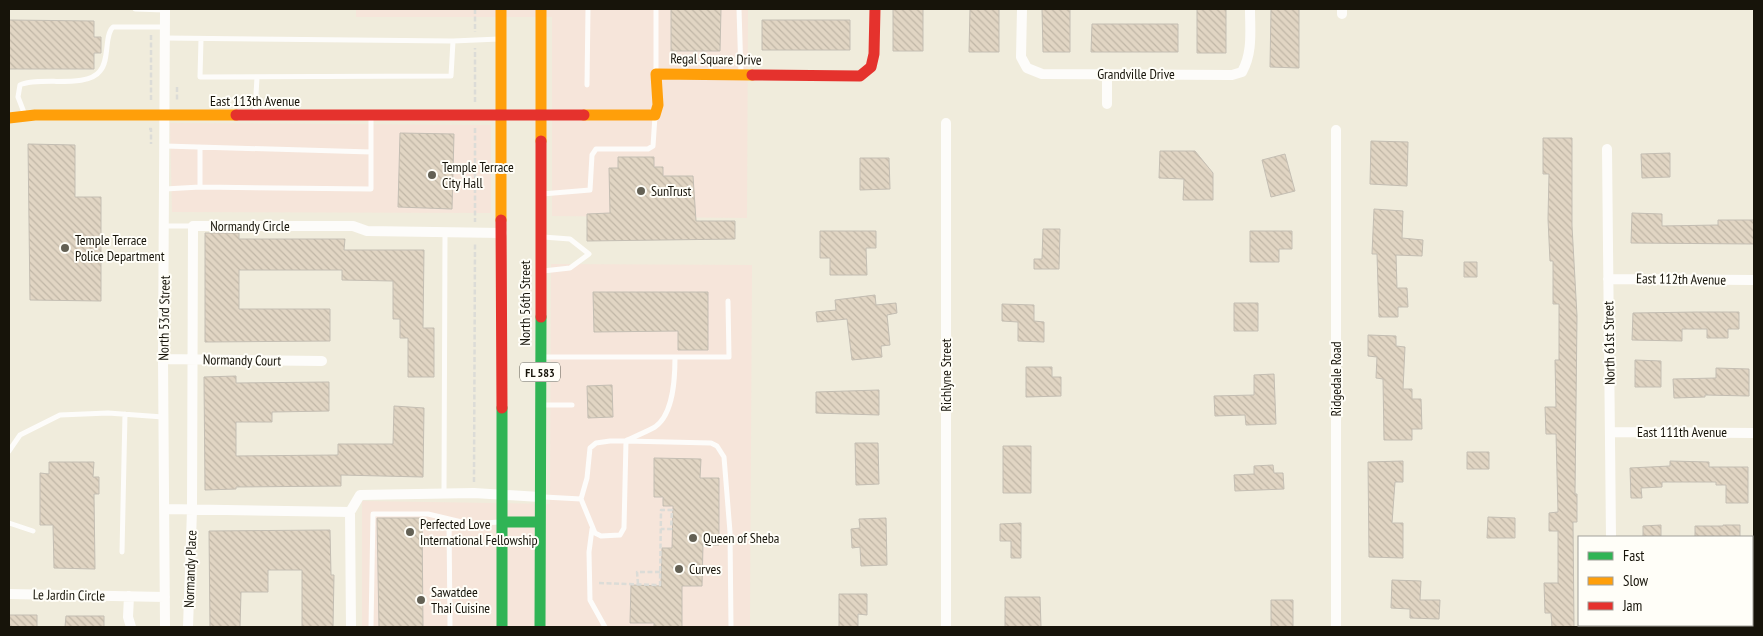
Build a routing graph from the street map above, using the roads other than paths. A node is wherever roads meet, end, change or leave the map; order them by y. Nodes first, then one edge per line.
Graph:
1 (135, 9) edge
2 (165, 9) edge
3 (501, 9) edge
4 (588, 9) edge
5 (656, 9) edge
6 (739, 9) edge
7 (874, 9) edge
8 (1022, 9) edge
9 (1250, 9) edge
10 (541, 11) edge
11 (165, 27) junction
12 (164, 38) junction
13 (201, 39) junction
14 (502, 39) junction
15 (453, 41) junction
16 (656, 74) junction
17 (1107, 74) junction
18 (741, 75) junction
19 (257, 77) junction
20 (587, 85) dead end
21 (1107, 104) dead end
22 (540, 115) junction
23 (655, 115) junction
24 (25, 116) junction
25 (165, 116) junction
26 (255, 116) junction
27 (372, 116) junction
28 (502, 116) junction
29 (9, 118) edge
30 (946, 123) dead end
31 (1336, 130) dead end
32 (165, 146) junction
33 (200, 148) junction
34 (1608, 149) dead end
35 (372, 152) junction
36 (200, 187) junction
37 (165, 189) junction
38 (540, 194) junction
39 (165, 226) junction
40 (192, 226) junction
41 (445, 232) junction
42 (502, 233) junction
43 (540, 236) junction
44 (540, 271) junction
45 (1608, 279) junction
46 (1754, 280) edge
47 (728, 301) dead end
48 (540, 357) junction
49 (675, 357) junction
50 (163, 359) junction
51 (191, 359) junction
52 (322, 361) dead end
53 (540, 405) junction
54 (572, 405) dead end
55 (125, 414) junction
56 (164, 417) junction
57 (1611, 432) junction
58 (1754, 433) edge
59 (626, 441) junction
60 (9, 452) edge
61 (444, 494) junction
62 (502, 495) junction
63 (540, 497) junction
64 (581, 499) junction
65 (165, 509) junction
66 (192, 510) junction
67 (350, 512) junction
68 (449, 519) junction
69 (502, 522) junction
70 (540, 522) junction
71 (9, 523) edge
72 (592, 529) junction
73 (33, 531) dead end
74 (1611, 536) edge
75 (122, 552) dead end
76 (9, 594) edge
77 (129, 596) junction
78 (165, 597) junction
79 (131, 627) edge
80 (165, 627) edge
81 (188, 627) edge
82 (351, 627) edge
83 (372, 627) edge
84 (450, 627) edge
85 (502, 627) edge
86 (540, 627) edge
87 (605, 627) edge
88 (731, 627) edge
89 (946, 627) edge
90 (1336, 627) edge

1 - 2 lane
2 - 11 street, North 53rd Street
3 - 14 main road, North 56th Street / FL 583
4 - 20 lane
5 - 16 lane
6 - 18 lane
7 - 18 main road, Regal Square Drive
8 - 17 street, Grandville Drive
9 - 17 street, Grandville Drive
10 - 22 main road, North 56th Street / FL 583
11 - 12 street, North 53rd Street
11 - 24 lane
12 - 13 lane
12 - 25 street, North 53rd Street
13 - 15 lane
13 - 19 lane
14 - 15 lane
14 - 28 main road, North 56th Street / FL 583
15 - 19 lane
16 - 18 main road, Regal Square Drive
16 - 23 main road, Regal Square Drive
17 - 21 street
19 - 26 lane
22 - 23 main road
22 - 28 main road, East 113th Avenue
22 - 38 main road, North 56th Street / FL 583
23 - 38 lane
24 - 25 main road, East 113th Avenue
24 - 29 main road, East 113th Avenue
25 - 26 main road, East 113th Avenue
25 - 32 street, North 53rd Street
26 - 27 main road, East 113th Avenue
27 - 28 main road, East 113th Avenue
27 - 35 lane
28 - 42 main road, North 56th Street / FL 583
30 - 89 street, Richlyne Street
31 - 90 street, Ridgedale Road
32 - 33 lane
32 - 37 street, North 53rd Street
33 - 35 lane
33 - 36 lane
34 - 45 street, North 61st Street
35 - 36 lane
36 - 37 lane
37 - 39 street, North 53rd Street
38 - 43 main road, North 56th Street / FL 583
39 - 40 lane
39 - 50 street, North 53rd Street
40 - 41 street, Normandy Circle
40 - 51 street, Normandy Circle
41 - 42 street, Normandy Circle
41 - 61 lane
42 - 62 main road, North 56th Street / FL 583
43 - 44 main road, North 56th Street / FL 583
43 - 44 lane
44 - 48 main road, North 56th Street / FL 583
45 - 46 street, East 112th Avenue
45 - 57 street, North 61st Street
47 - 49 lane
48 - 49 lane
48 - 53 main road, North 56th Street / FL 583
49 - 59 lane
50 - 51 street, Normandy Court
50 - 56 street, North 53rd Street
51 - 52 street, Normandy Court
51 - 66 street, Normandy Circle
53 - 54 lane
53 - 63 main road, North 56th Street / FL 583
55 - 56 lane
55 - 60 lane
55 - 75 lane
56 - 65 street, North 53rd Street
57 - 58 street, East 111th Avenue
57 - 74 street, North 61st Street
59 - 64 lane
59 - 72 lane
59 - 88 lane
61 - 62 street
61 - 67 street
62 - 63 street
62 - 69 main road, North 56th Street / FL 583
63 - 64 lane
63 - 70 main road, North 56th Street / FL 583
64 - 72 lane
65 - 66 street
65 - 78 street, North 53rd Street
66 - 67 street
66 - 81 street, Normandy Place
67 - 82 street
68 - 69 lane
68 - 83 lane
68 - 84 lane
69 - 70 main road
69 - 85 main road, North 56th Street / FL 583
70 - 86 main road, North 56th Street / FL 583
71 - 73 lane
72 - 87 lane
76 - 77 street, Le Jardin Circle
77 - 78 street, Le Jardin Circle
77 - 79 street
78 - 80 street, North 53rd Street

